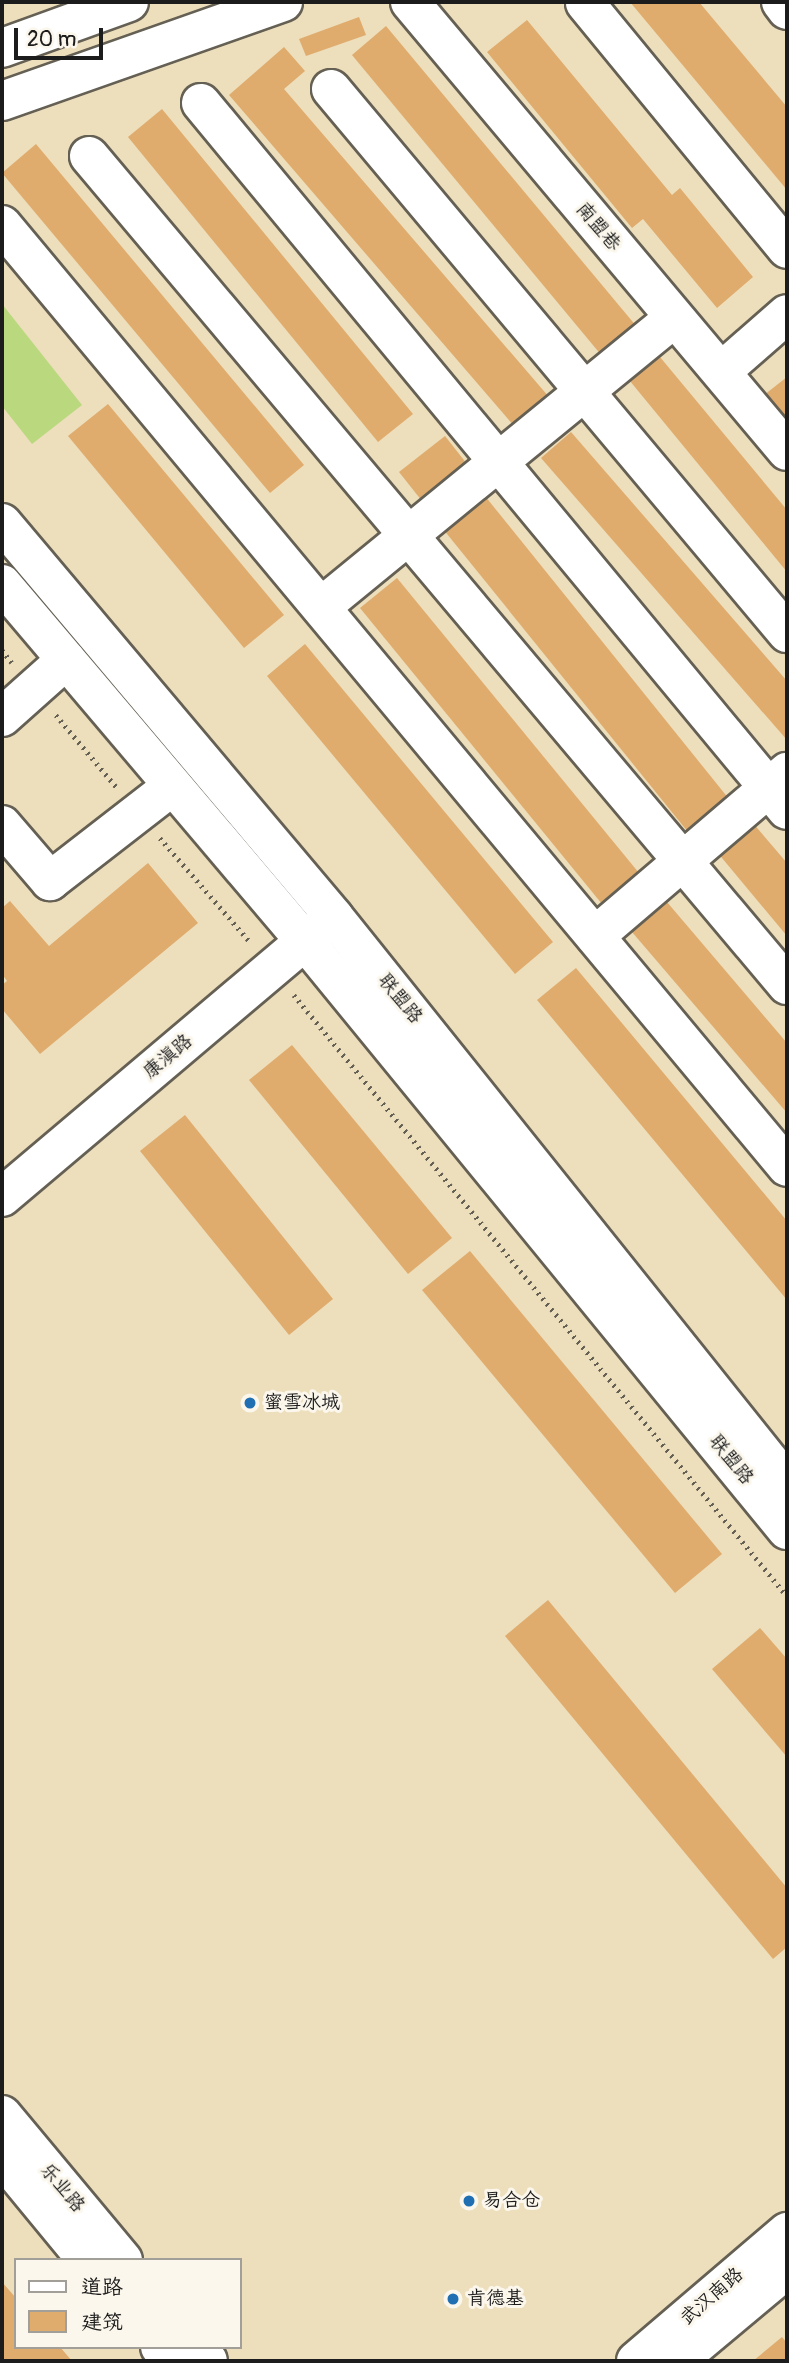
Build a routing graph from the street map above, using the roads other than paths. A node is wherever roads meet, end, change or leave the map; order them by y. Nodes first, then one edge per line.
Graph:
1 (129, 2) edge
2 (283, 2) edge
3 (410, 2) edge
4 (781, 2) edge
5 (585, 3) edge
6 (787, 10) edge
7 (2, 48) edge
8 (331, 89) dead end
9 (2, 102) edge
10 (201, 103) dead end
11 (89, 156) dead end
12 (2, 225) edge
13 (787, 249) edge
14 (787, 314) edge
15 (674, 317) junction
16 (722, 370) junction
17 (586, 393) junction
18 (787, 451) edge
19 (499, 463) junction
20 (2, 523) edge
21 (409, 536) junction
22 (2, 584) edge
23 (321, 607) junction
24 (787, 633) edge
25 (66, 660) junction
26 (2, 717) edge
27 (172, 787) junction
28 (781, 790) edge
29 (2, 825) edge
30 (683, 861) junction
31 (326, 907) junction
32 (297, 932) junction
33 (595, 936) junction
34 (265, 959) junction
35 (787, 985) edge
36 (2, 1165) edge
37 (787, 1167) edge
38 (2, 1197) edge
39 (787, 1483) edge
40 (787, 1530) edge
41 (2, 2115) edge
42 (2, 2157) edge
43 (787, 2232) edge
44 (85, 2258) edge
45 (121, 2258) edge
46 (787, 2269) edge
47 (636, 2361) edge
48 (677, 2361) edge

1 - 7 main road
2 - 9 main road
3 - 15 main road, 南盟巷
4 - 6 main road
5 - 13 main road
8 - 17 main road
10 - 19 main road
11 - 21 main road
12 - 23 main road
14 - 16 main road
15 - 16 main road, 南盟巷
15 - 17 main road
16 - 18 main road, 南盟巷
17 - 19 main road
17 - 24 main road
19 - 21 main road
19 - 28 main road
20 - 31 main road, 联盟路
21 - 23 main road
21 - 30 main road
22 - 25 main road, 联盟路
23 - 33 main road
25 - 26 main road
25 - 27 main road, 联盟路
27 - 29 main road
27 - 32 main road, 联盟路
28 - 30 main road
30 - 33 main road
30 - 35 main road
31 - 32 main road, 康滇路
31 - 39 main road, 联盟路
32 - 34 main road, 康滇路
32 - 40 main road, 联盟路
33 - 37 main road
34 - 36 main road, 康滇路
34 - 38 main road, 康滇路
41 - 45 main road, 乐业路
42 - 44 main road, 乐业路
43 - 47 main road, 武汉南路
46 - 48 main road, 武汉南路

